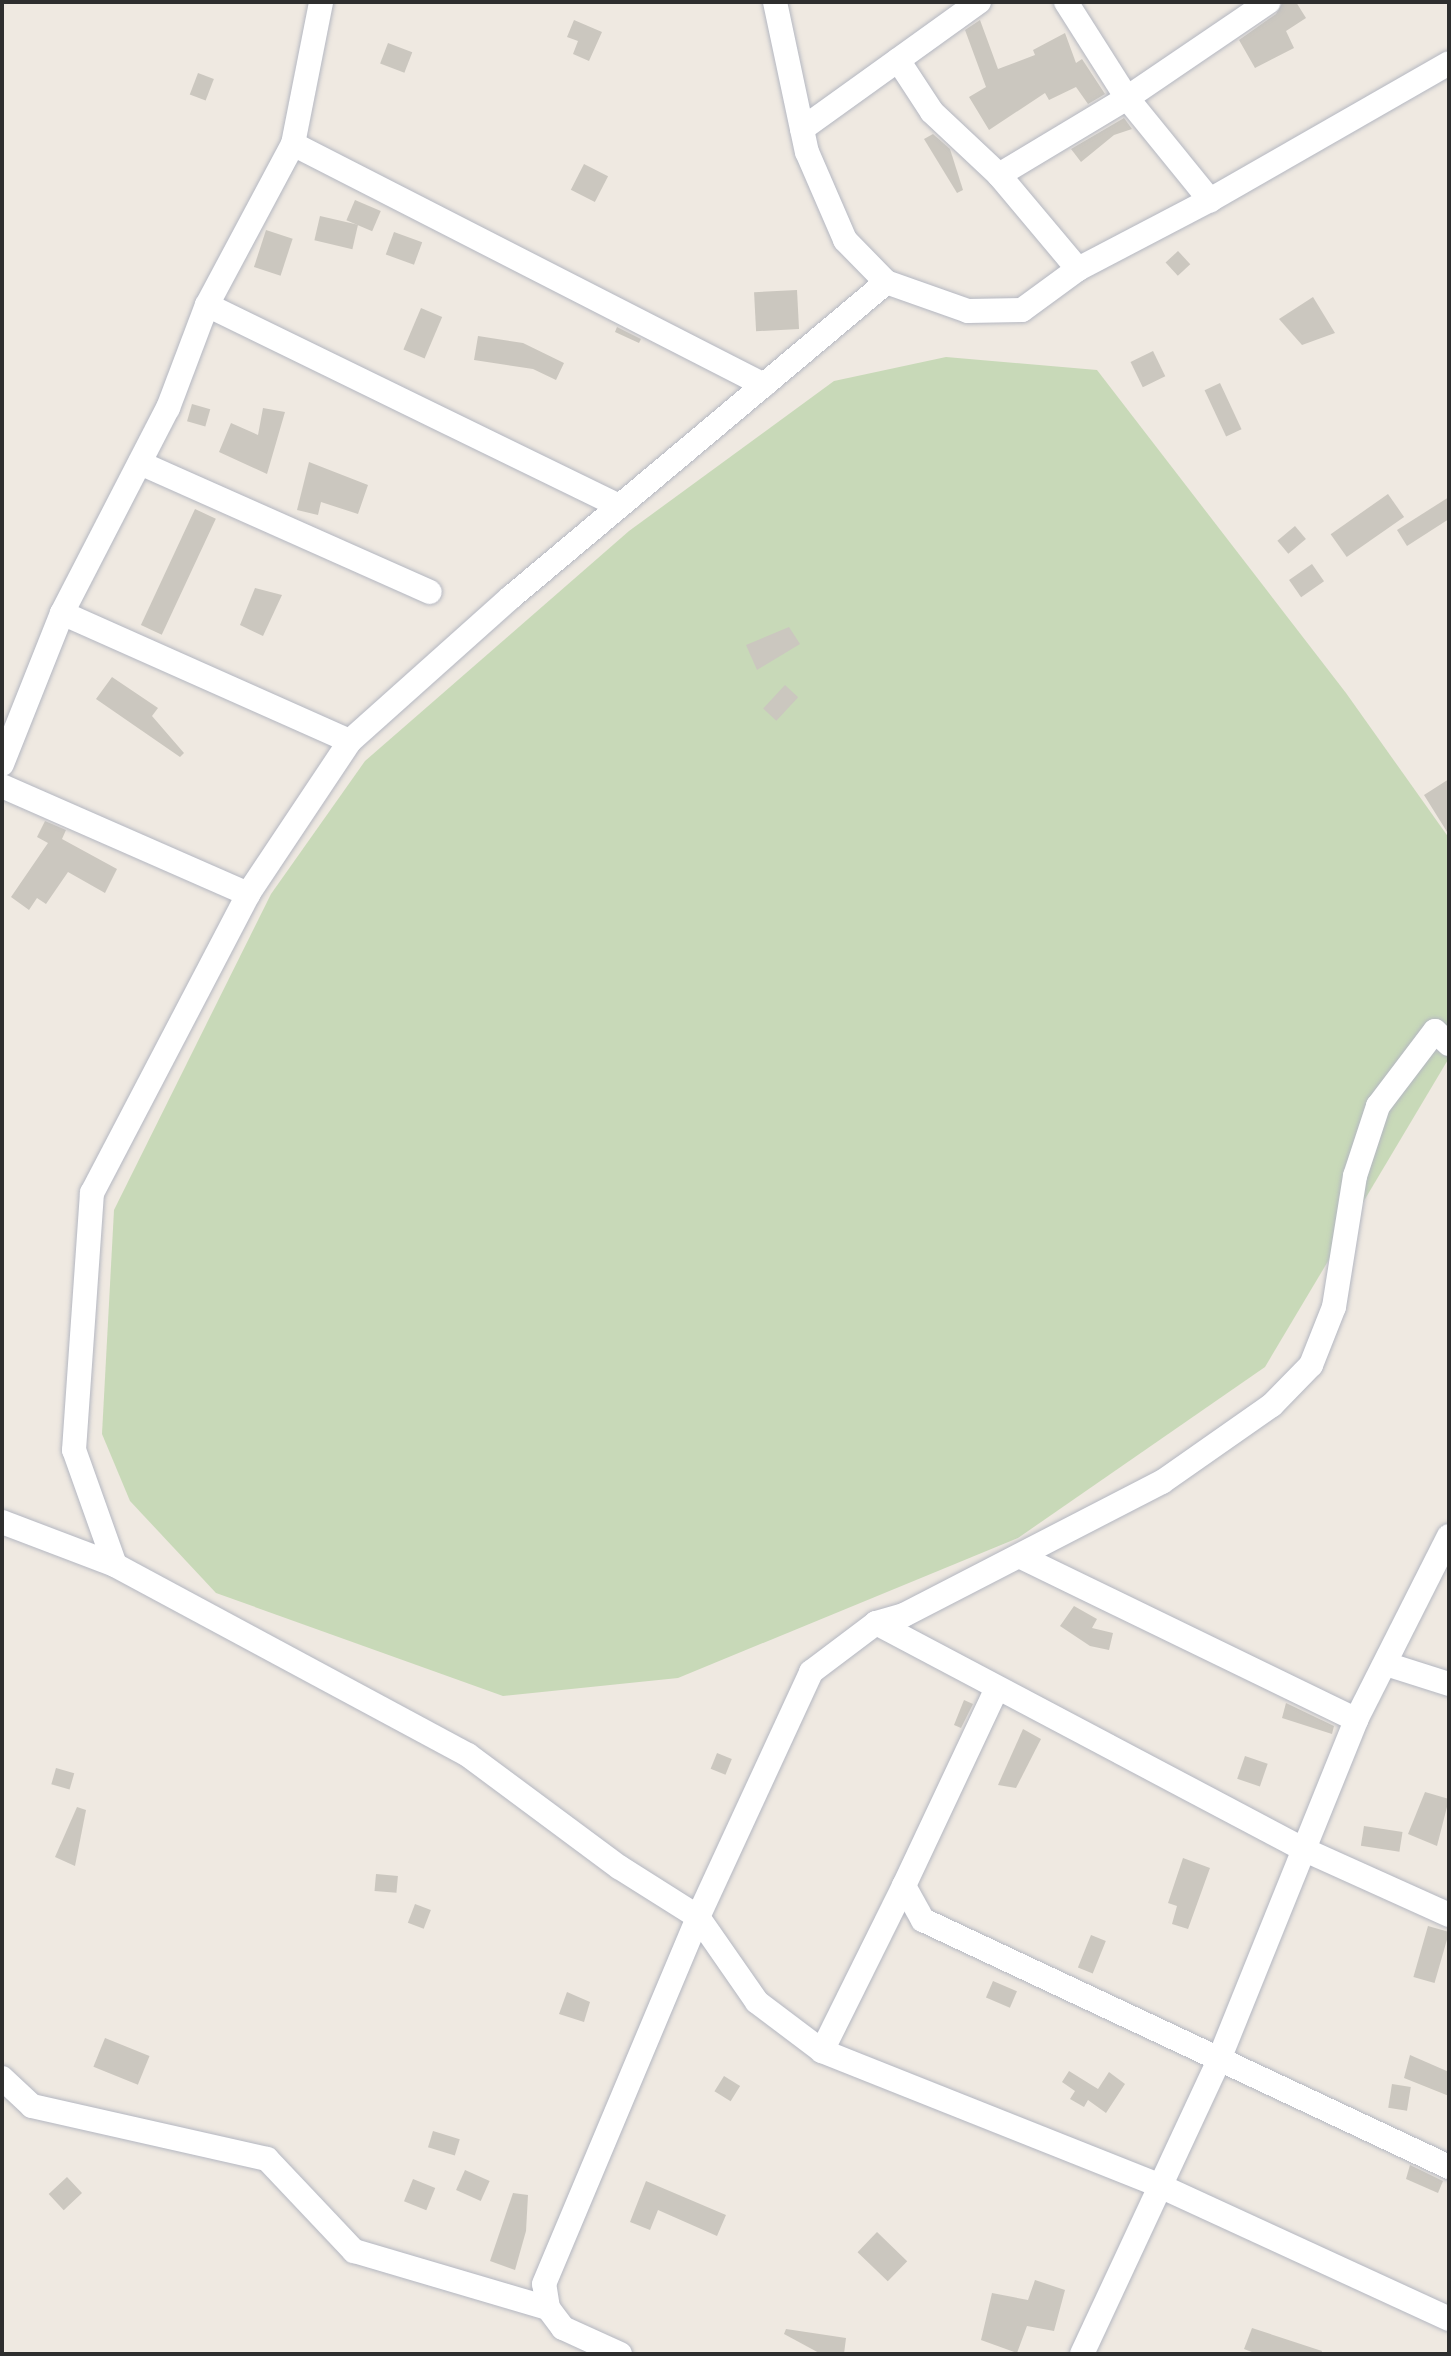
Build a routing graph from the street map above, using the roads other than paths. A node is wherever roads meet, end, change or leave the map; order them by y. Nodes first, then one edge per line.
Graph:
1 (321, 2) edge
2 (775, 2) edge
3 (979, 2) edge
4 (1066, 2) edge
5 (1268, 2) edge
6 (898, 60) junction
7 (1449, 63) edge
8 (1127, 98) junction
9 (802, 129) junction
10 (293, 144) junction
11 (999, 175) junction
12 (1210, 200) junction
13 (1078, 269) junction
14 (886, 282) junction
15 (207, 305) junction
16 (764, 385) junction
17 (140, 463) junction
18 (619, 506) junction
19 (430, 592) dead end
20 (62, 613) junction
21 (350, 741) junction
22 (2, 764) edge
23 (2, 786) edge
24 (248, 894) junction
25 (1449, 1044) edge
26 (2, 1522) edge
27 (1449, 1536) edge
28 (1019, 1556) junction
29 (115, 1565) junction
30 (876, 1623) junction
31 (1386, 1664) junction
32 (1449, 1684) edge
33 (997, 1688) junction
34 (1356, 1720) junction
35 (1303, 1849) junction
36 (904, 1886) junction
37 (1449, 1915) edge
38 (698, 1917) junction
39 (822, 2051) junction
40 (1218, 2062) junction
41 (2, 2078) edge
42 (1449, 2167) edge
43 (1158, 2185) junction
44 (548, 2308) junction
45 (1449, 2319) edge
46 (620, 2354) edge
47 (1082, 2354) edge

1 - 10 street
2 - 9 street
3 - 6 street
4 - 8 street
5 - 8 street
6 - 9 street
6 - 11 street
7 - 12 street
8 - 11 street
8 - 12 street
9 - 14 street
10 - 15 street
10 - 16 street
11 - 13 street
12 - 13 street
13 - 14 street
14 - 16 street
15 - 17 street
15 - 18 street
16 - 18 street
17 - 19 street
17 - 20 street
18 - 21 street
20 - 21 street
20 - 22 street
21 - 24 street
23 - 24 street
24 - 29 street
25 - 28 street
26 - 29 street
27 - 31 street
28 - 30 street
28 - 34 street
29 - 38 street
30 - 33 street
30 - 38 street
31 - 32 street
31 - 34 street
33 - 35 street
33 - 36 street
34 - 35 street
35 - 37 street
35 - 40 street
36 - 39 street
36 - 40 street
38 - 39 street
38 - 44 street
39 - 43 street
40 - 42 street
40 - 43 street
41 - 44 street
43 - 45 street
43 - 47 street
44 - 46 street

